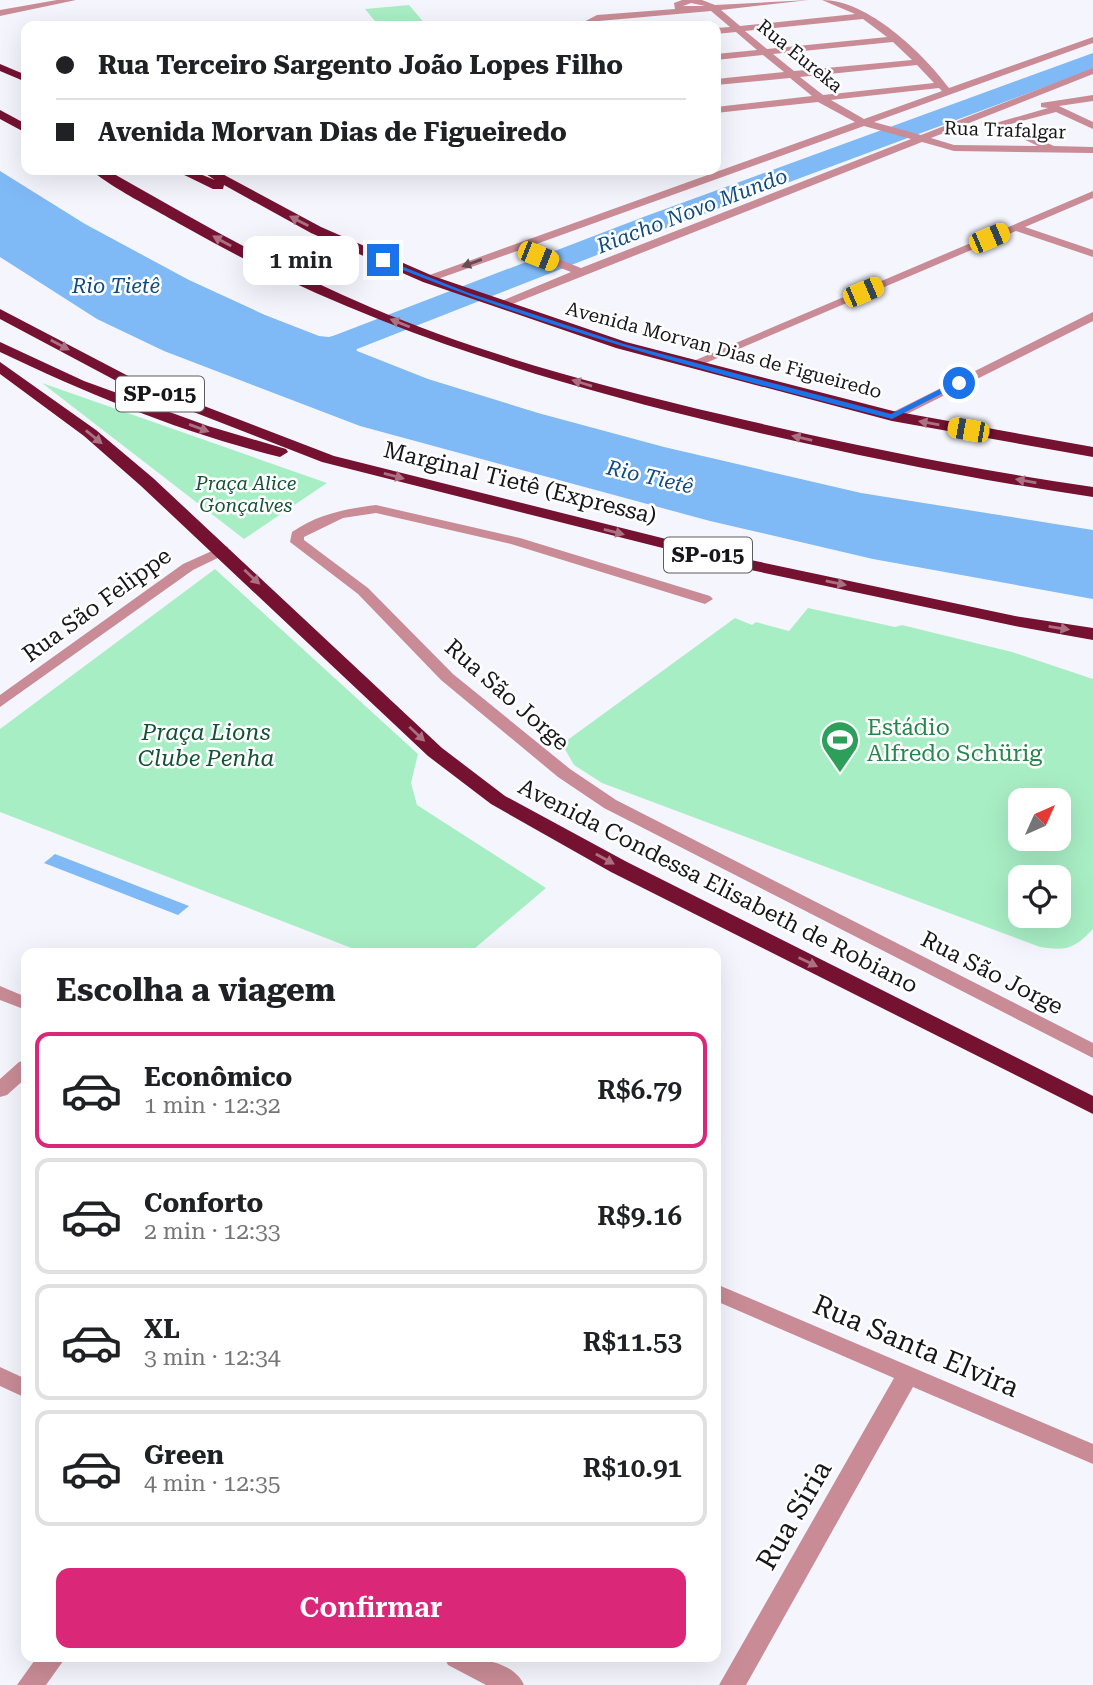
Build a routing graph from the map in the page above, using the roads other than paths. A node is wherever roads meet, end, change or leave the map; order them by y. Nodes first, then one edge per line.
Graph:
1 (72, 0) edge
2 (805, 0) edge
3 (826, 0) edge
4 (711, 6) junction
5 (0, 13) edge
6 (866, 16) junction
7 (590, 21) edge
8 (739, 29) junction
9 (721, 31) edge
10 (894, 39) junction
11 (1093, 40) edge
12 (766, 52) junction
13 (721, 56) edge
14 (916, 62) junction
15 (0, 67) edge
16 (1093, 71) edge
17 (792, 75) junction
18 (21, 77) edge
19 (721, 82) edge
20 (945, 88) junction
21 (1093, 98) edge
22 (821, 99) junction
23 (0, 106) edge
24 (1054, 107) junction
25 (721, 109) edge
26 (21, 113) edge
27 (985, 113) junction
28 (0, 114) edge
29 (863, 122) junction
30 (21, 126) edge
31 (1093, 126) edge
32 (912, 137) junction
33 (1055, 150) junction
34 (1093, 150) edge
35 (721, 173) edge
36 (107, 175) edge
37 (192, 175) edge
38 (214, 175) edge
39 (716, 175) edge
40 (1093, 194) edge
41 (262, 203) junction
42 (1014, 227) junction
43 (517, 247) junction
44 (1093, 254) edge
45 (581, 272) junction
46 (428, 279) junction
47 (491, 303) junction
48 (0, 313) edge
49 (1093, 316) edge
50 (0, 345) edge
51 (690, 365) junction
52 (0, 367) edge
53 (892, 416) junction
54 (1093, 453) edge
55 (328, 459) junction
56 (1093, 492) edge
57 (223, 550) junction
58 (705, 599) dead end
59 (1093, 634) edge
60 (0, 702) edge
61 (0, 992) edge
62 (21, 1002) edge
63 (1093, 1051) edge
64 (21, 1071) edge
65 (0, 1090) edge
66 (1093, 1106) edge
67 (721, 1294) edge
68 (908, 1375) junction
69 (0, 1376) edge
70 (21, 1386) edge
71 (1093, 1454) edge
72 (49, 1662) edge
73 (467, 1662) edge
74 (30, 1685) edge
75 (511, 1685) edge
76 (732, 1685) edge

1 - 5 street
2 - 4 street
3 - 6 street
4 - 7 street
4 - 8 street, Rua Eureka
6 - 8 street
6 - 10 street
8 - 9 street
8 - 12 street, Rua Eureka
10 - 12 street
10 - 14 street
11 - 20 street
12 - 13 street
12 - 17 street, Rua Eureka
14 - 17 street
14 - 20 street
15 - 18 highway
16 - 27 street
17 - 19 street
17 - 22 street, Rua Eureka
20 - 22 street
20 - 29 street
21 - 24 street
22 - 25 street
22 - 29 street, Rua Eureka
23 - 26 highway
24 - 27 street
24 - 31 street
24 - 33 street
27 - 32 street
28 - 30 highway
29 - 32 street, Rua Eureka
29 - 35 street
32 - 33 street, Rua Trafalgar
32 - 45 street
33 - 34 street, Rua Trafalgar
56 -> 36 highway
37 - 41 highway
38 - 41 highway, Avenida Morvan Dias de Figueiredo
39 - 43 street
40 - 42 street
46 -> 41 highway, Avenida Morvan Dias de Figueiredo
42 - 44 street
42 - 51 street
43 - 45 street
43 -> 46 street
45 - 47 street
46 - 47 highway, Avenida Morvan Dias de Figueiredo
47 - 51 highway, Avenida Morvan Dias de Figueiredo
48 -> 55 highway, Marginal Tietê (Expressa) / SP-015
49 - 53 street
50 -> 55 highway
51 - 53 highway, Avenida Morvan Dias de Figueiredo
52 -> 57 highway, Avenida Condessa Elisabeth de Robiano
54 -> 53 highway, Avenida Morvan Dias de Figueiredo
55 -> 59 highway, Marginal Tietê (Expressa) / SP-015
57 - 60 street, Rua São Felippe
57 -> 66 highway, Avenida Condessa Elisabeth de Robiano
58 - 63 street, Rua São Jorge
61 - 62 street
64 - 65 street
67 - 68 street, Rua Santa Elvira
68 - 71 street, Rua Santa Elvira
68 - 76 street, Rua Síria
69 - 70 street
72 - 74 street
73 - 75 street

